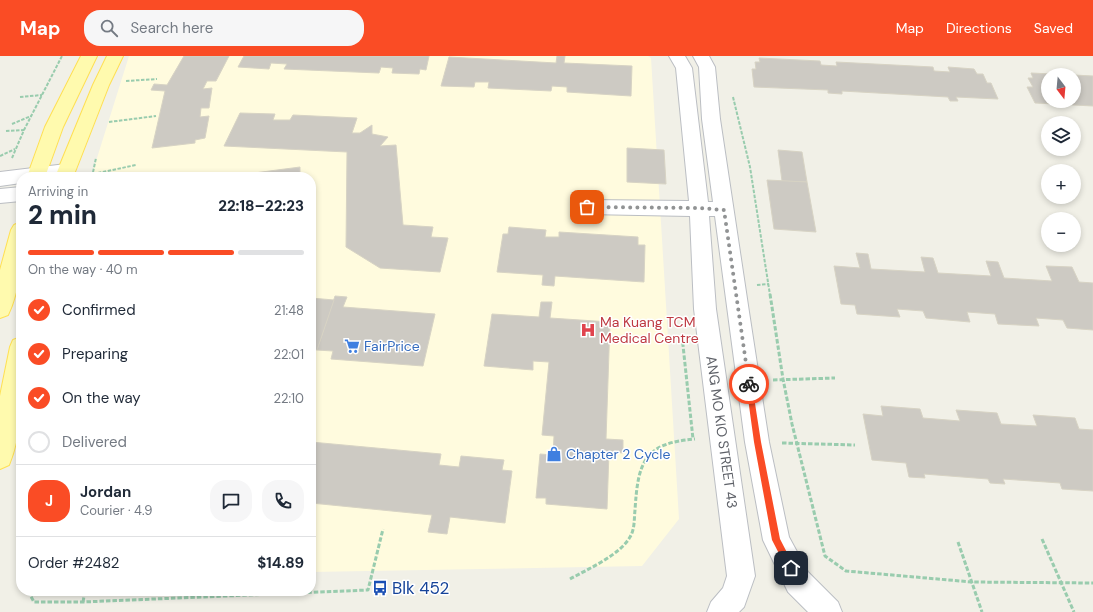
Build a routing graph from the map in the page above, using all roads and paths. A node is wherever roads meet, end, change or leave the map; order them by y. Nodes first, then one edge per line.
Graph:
1 (62, 56) edge
2 (89, 56) edge
3 (115, 56) edge
4 (677, 56) edge
5 (701, 56) edge
6 (158, 79) dead end
7 (132, 81) dead end
8 (731, 90) dead end
9 (42, 95) junction
10 (20, 97) dead end
11 (31, 116) junction
12 (156, 116) dead end
13 (690, 118) junction
14 (711, 119) junction
15 (105, 122) dead end
16 (12, 124) dead end
17 (24, 130) junction
18 (6, 131) dead end
19 (16, 149) junction
20 (0, 156) edge
21 (136, 165) dead end
22 (37, 172) edge
23 (66, 172) edge
24 (103, 172) edge
25 (16, 181) edge
26 (1, 185) edge
27 (16, 192) edge
28 (587, 207) dead end
29 (699, 208) junction
30 (724, 210) junction
31 (16, 249) edge
32 (0, 309) edge
33 (16, 373) edge
34 (834, 378) dead end
35 (783, 380) junction
36 (748, 381) junction
37 (693, 439) dead end
38 (796, 444) junction
39 (855, 445) dead end
40 (0, 457) edge
41 (383, 529) dead end
42 (1042, 539) dead end
43 (958, 542) dead end
44 (570, 578) dead end
45 (972, 582) junction
46 (1063, 583) junction
47 (1093, 583) edge
48 (316, 592) edge
49 (31, 596) edge
50 (84, 596) edge
51 (226, 596) edge
52 (83, 602) junction
53 (721, 612) edge
54 (828, 612) edge
55 (982, 612) edge
56 (1074, 612) edge

1 - 9 path
2 - 22 main road
3 - 23 main road
4 - 13 street, ANG MO KIO STREET 43
5 - 14 street
6 - 7 path
8 - 35 path
9 - 10 path
9 - 11 path
11 - 16 path
11 - 17 path
12 - 15 path
13 - 14 street
13 - 29 street, ANG MO KIO STREET 43
14 - 30 street
17 - 18 path
17 - 19 path
19 - 20 path
19 - 26 path
21 - 24 path
25 - 26 street
26 - 27 street
28 - 29 street
29 - 30 street
29 - 53 street, ANG MO KIO STREET 43
30 - 36 street
31 - 32 main road
33 - 40 main road
34 - 35 path
35 - 36 path
35 - 38 path
36 - 54 street
37 - 44 path
38 - 39 path
38 - 45 path
41 - 48 path
42 - 46 path
43 - 45 path
45 - 46 path
45 - 55 path
46 - 47 path
46 - 56 path
49 - 52 path
50 - 52 path
51 - 52 path

